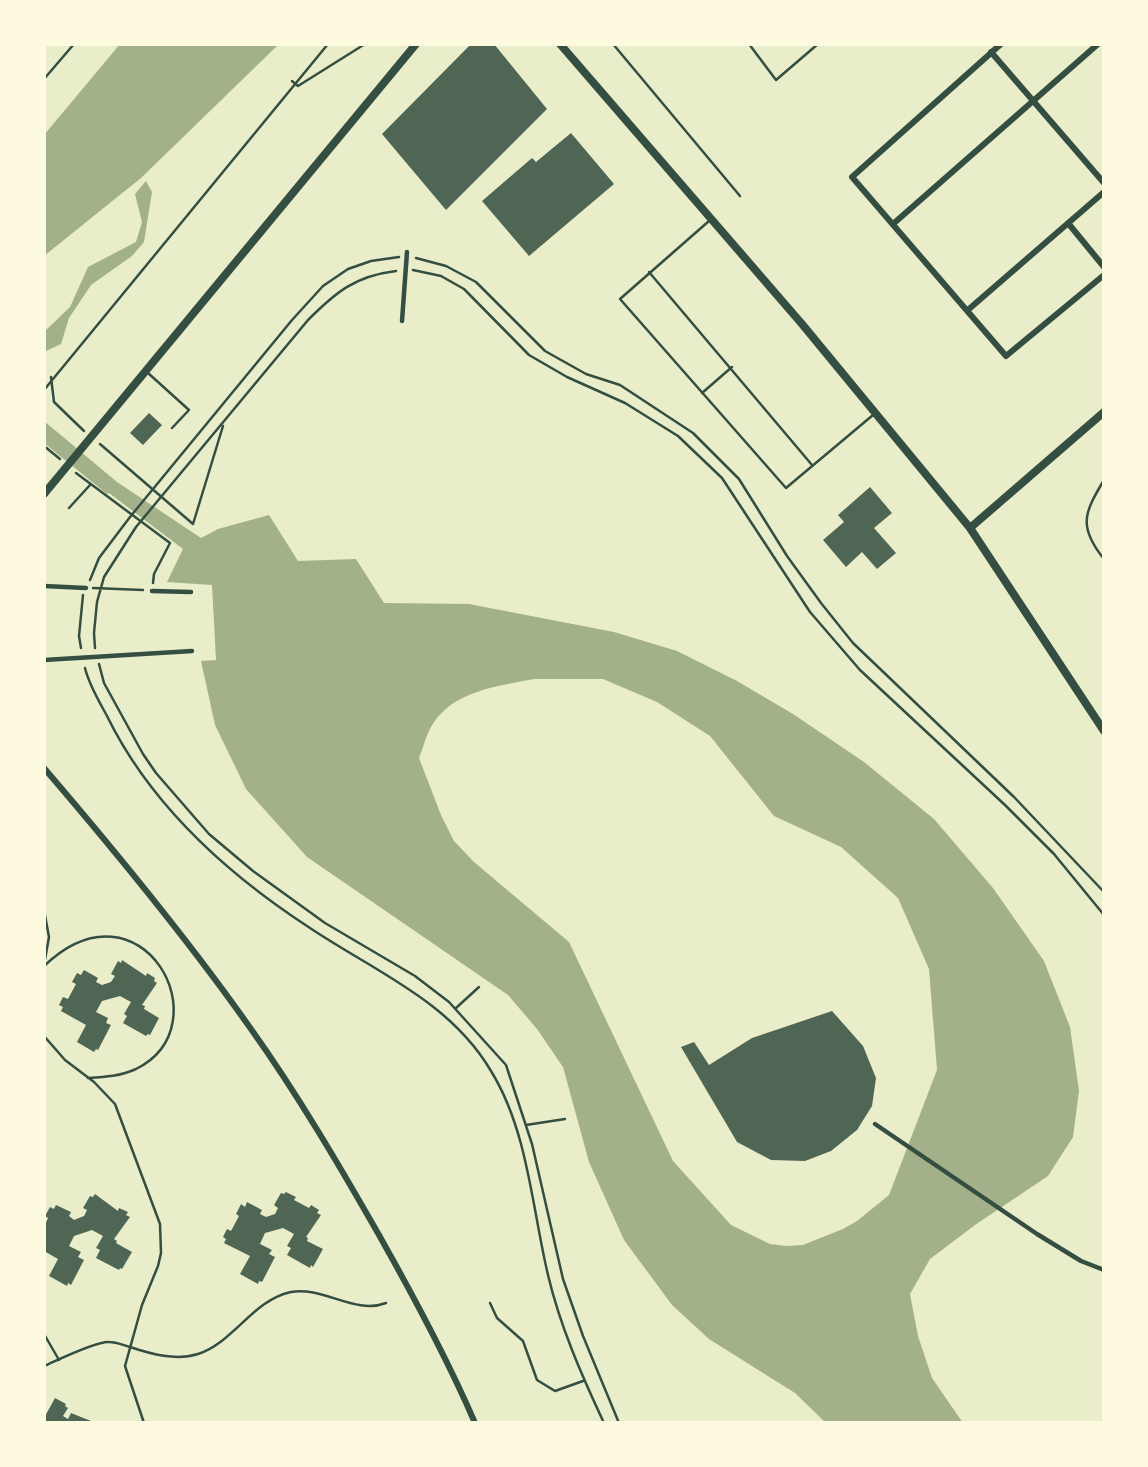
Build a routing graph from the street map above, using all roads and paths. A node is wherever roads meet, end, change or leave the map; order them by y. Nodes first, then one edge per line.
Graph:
1 (74, 44) edge
2 (328, 44) edge
3 (365, 44) edge
4 (416, 44) edge
5 (561, 44) edge
6 (613, 44) edge
7 (749, 44) edge
8 (818, 44) edge
9 (1001, 44) edge
10 (1098, 44) edge
11 (991, 52) junction
12 (44, 79) edge
13 (293, 82) junction
14 (1033, 102) junction
15 (1104, 183) edge
16 (1104, 192) edge
17 (740, 196) dead end
18 (711, 218) junction
19 (1068, 222) junction
20 (893, 224) junction
21 (406, 255) junction
22 (1104, 267) edge
23 (406, 270) junction
24 (649, 272) junction
25 (1104, 275) edge
26 (969, 310) junction
27 (402, 320) dead end
28 (732, 367) junction
29 (146, 371) junction
30 (51, 377) dead end
31 (51, 382) junction
32 (44, 390) edge
33 (702, 393) junction
34 (1104, 412) edge
35 (876, 413) junction
36 (223, 423) junction
37 (172, 428) dead end
38 (90, 437) junction
39 (44, 446) edge
40 (62, 462) dead end
41 (813, 466) junction
42 (72, 470) dead end
43 (1104, 480) edge
44 (91, 485) junction
45 (44, 494) edge
46 (69, 508) dead end
47 (970, 528) junction
48 (1104, 559) edge
49 (44, 586) edge
50 (86, 588) junction
51 (101, 589) junction
52 (152, 591) junction
53 (191, 592) dead end
54 (192, 651) dead end
55 (83, 657) junction
56 (96, 657) junction
57 (44, 660) edge
58 (1104, 731) edge
59 (44, 768) edge
60 (1104, 892) edge
61 (44, 910) edge
62 (1104, 915) edge
63 (44, 965) edge
64 (479, 987) dead end
65 (455, 1008) junction
66 (44, 1037) edge
67 (88, 1078) junction
68 (565, 1119) dead end
69 (874, 1124) dead end
70 (526, 1125) junction
71 (1104, 1270) edge
72 (386, 1303) dead end
73 (490, 1303) dead end
74 (44, 1334) edge
75 (130, 1347) junction
76 (59, 1360) junction
77 (44, 1366) edge
78 (585, 1380) junction
79 (144, 1423) edge
80 (475, 1423) edge
81 (604, 1423) edge
82 (619, 1423) edge

1 - 12 path
2 - 13 path
3 - 13 path
4 - 29 street
5 - 18 street
6 - 17 path
7 - 8 path
9 - 11 street
10 - 14 street
11 - 14 street
11 - 20 street
13 - 31 path
14 - 15 street
14 - 20 street
16 - 19 street
18 - 24 lane
18 - 35 street
19 - 22 street
19 - 26 street
20 - 26 street
21 - 23 street
21 - 50 path
21 - 60 path
23 - 27 street
23 - 36 path
23 - 62 path
24 - 28 lane
24 - 33 lane
25 - 26 street
28 - 33 lane
28 - 41 lane
29 - 37 lane
29 - 38 street
30 - 31 path
31 - 32 path
31 - 38 path
33 - 41 lane
34 - 47 street
35 - 41 lane
35 - 47 street
36 - 38 path
36 - 51 path
38 - 45 street
39 - 40 path
42 - 44 path
43 - 48 path
44 - 46 path
44 - 52 path
47 - 58 street
49 - 50 street
50 - 51 path
50 - 55 path
51 - 52 path
51 - 56 path
52 - 53 street
54 - 56 street
55 - 56 street
55 - 57 street
55 - 78 path
56 - 65 path
59 - 80 street
61 - 63 path
63 - 67 path
64 - 65 path
65 - 70 path
66 - 67 path
67 - 75 path
68 - 70 path
69 - 71 street
70 - 82 path
72 - 75 path
73 - 78 path
74 - 76 path
75 - 76 path
75 - 79 path
76 - 77 path
78 - 81 path

